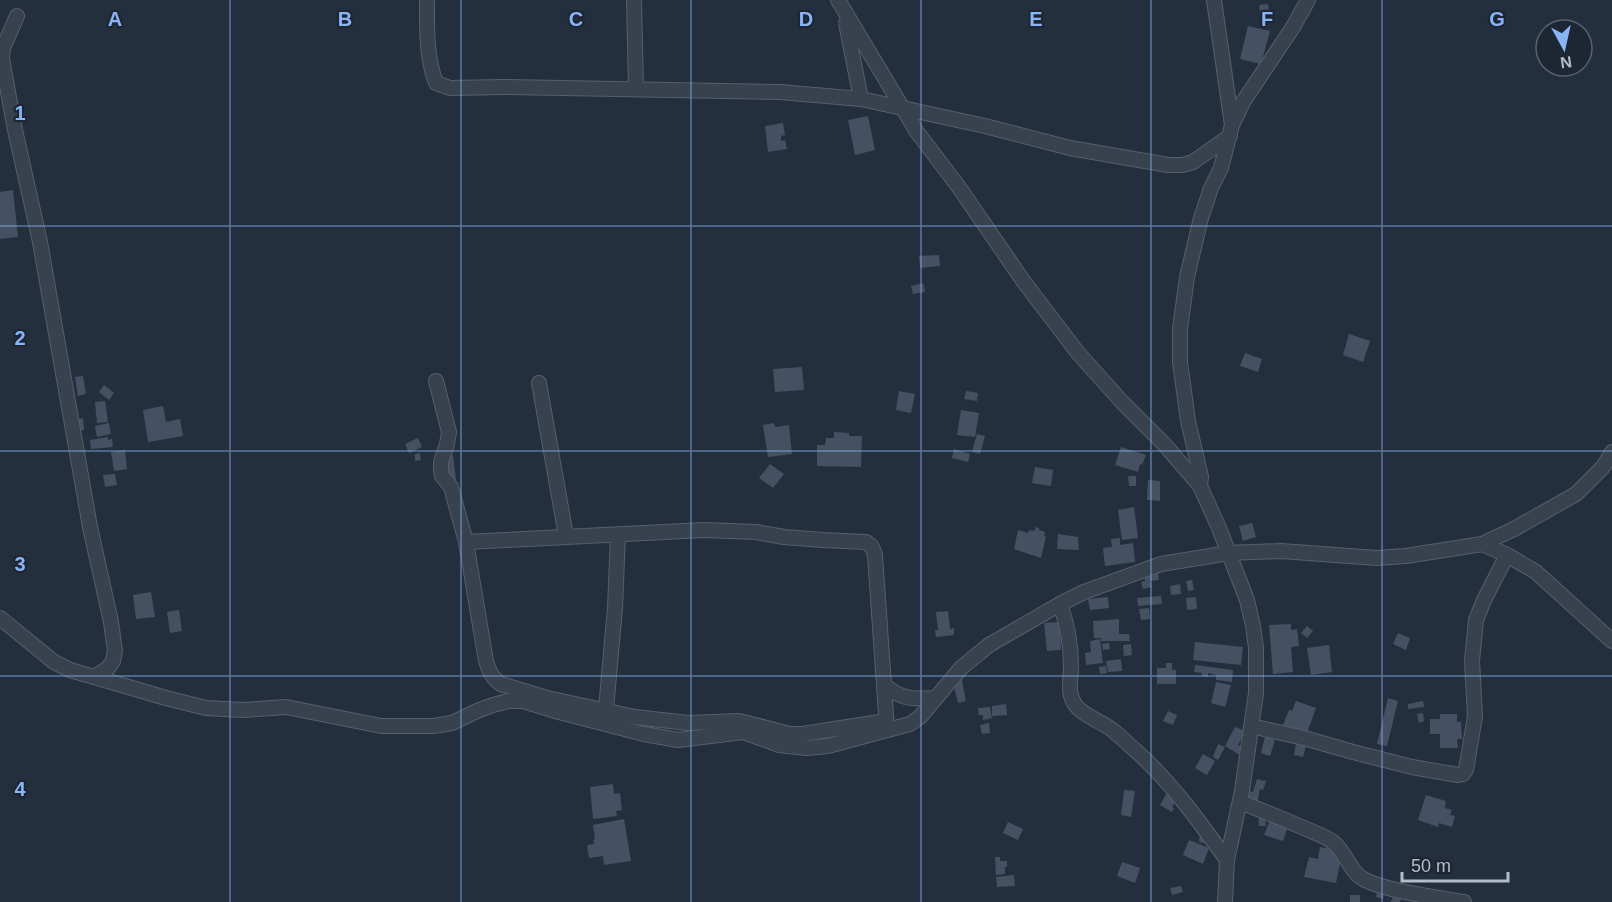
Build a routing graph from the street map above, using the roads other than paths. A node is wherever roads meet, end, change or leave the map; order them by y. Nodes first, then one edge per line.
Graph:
1 (427, 0) edge
2 (634, 0) edge
3 (1214, 0) edge
4 (1308, 0) edge
5 (841, 3) edge
6 (17, 16) dead end
7 (636, 89) junction
8 (861, 99) junction
9 (903, 107) junction
10 (1231, 131) junction
11 (436, 381) dead end
12 (539, 383) dead end
13 (1612, 452) edge
14 (1200, 486) junction
15 (618, 535) junction
16 (566, 536) junction
17 (466, 542) junction
18 (1482, 544) junction
19 (1229, 553) junction
20 (1507, 555) junction
21 (1060, 604) junction
22 (0, 618) edge
23 (1612, 641) edge
24 (94, 677) junction
25 (884, 684) junction
26 (935, 698) junction
27 (606, 709) junction
28 (887, 725) junction
29 (1251, 726) junction
30 (1240, 802) junction
31 (1227, 860) junction
32 (1225, 902) edge
33 (1464, 902) edge

1 - 7 street
2 - 7 street
3 - 10 street
4 - 10 street
5 - 8 street
5 - 9 street
6 - 24 street
7 - 8 street
8 - 9 street
9 - 10 street
9 - 14 street
10 - 14 street
11 - 17 street
12 - 16 street
13 - 18 street
14 - 19 street
15 - 16 street
15 - 25 street
15 - 27 street
16 - 17 street
17 - 27 street
18 - 19 street
18 - 20 street
19 - 21 street
19 - 29 street
20 - 23 street
20 - 29 street
21 - 26 street
21 - 31 street
22 - 24 street
24 - 28 street
25 - 26 street
25 - 28 street
26 - 28 street
27 - 28 street
29 - 30 street
30 - 31 street
30 - 33 street
31 - 32 street

